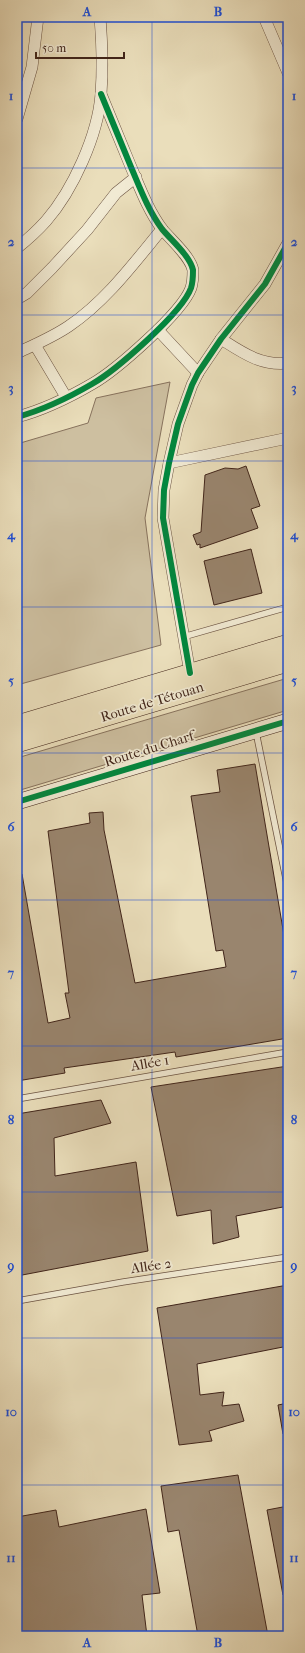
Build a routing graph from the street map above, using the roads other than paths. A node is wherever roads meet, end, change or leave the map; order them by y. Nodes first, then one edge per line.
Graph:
1 (38, 17) edge
2 (100, 17) edge
3 (264, 17) edge
4 (288, 73) edge
5 (101, 94) junction
6 (17, 119) edge
7 (136, 177) junction
8 (162, 229) junction
9 (288, 243) edge
10 (17, 248) edge
11 (17, 299) edge
12 (158, 330) junction
13 (221, 339) junction
14 (35, 345) junction
15 (17, 353) edge
16 (288, 363) edge
17 (198, 374) junction
18 (66, 397) junction
19 (17, 417) edge
20 (288, 438) edge
21 (169, 463) junction
22 (288, 607) edge
23 (184, 637) junction
24 (288, 644) edge
25 (288, 662) edge
26 (190, 672) junction
27 (288, 720) edge
28 (17, 725) edge
29 (256, 730) junction
30 (17, 743) edge
31 (17, 802) edge
32 (288, 889) edge
33 (288, 1052) edge
34 (17, 1099) edge
35 (288, 1257) edge
36 (17, 1301) edge

1 - 6 street
2 - 5 street
3 - 4 street
5 - 7 street
5 - 10 street
7 - 8 street
7 - 11 street
8 - 12 street
8 - 14 street
9 - 13 street
12 - 17 street
12 - 18 street
13 - 16 street
13 - 17 street
14 - 15 street
14 - 18 street
17 - 21 street
18 - 19 street
20 - 21 street
21 - 23 street
22 - 23 lane
23 - 26 street
24 - 26 highway, Route de Tétouan
25 - 30 highway, Route de Tétouan
26 - 28 highway, Route de Tétouan
27 - 29 street, Route du Charf
29 - 31 street, Route du Charf
29 - 32 lane
33 - 34 lane, Allée 1
35 - 36 lane, Allée 2

